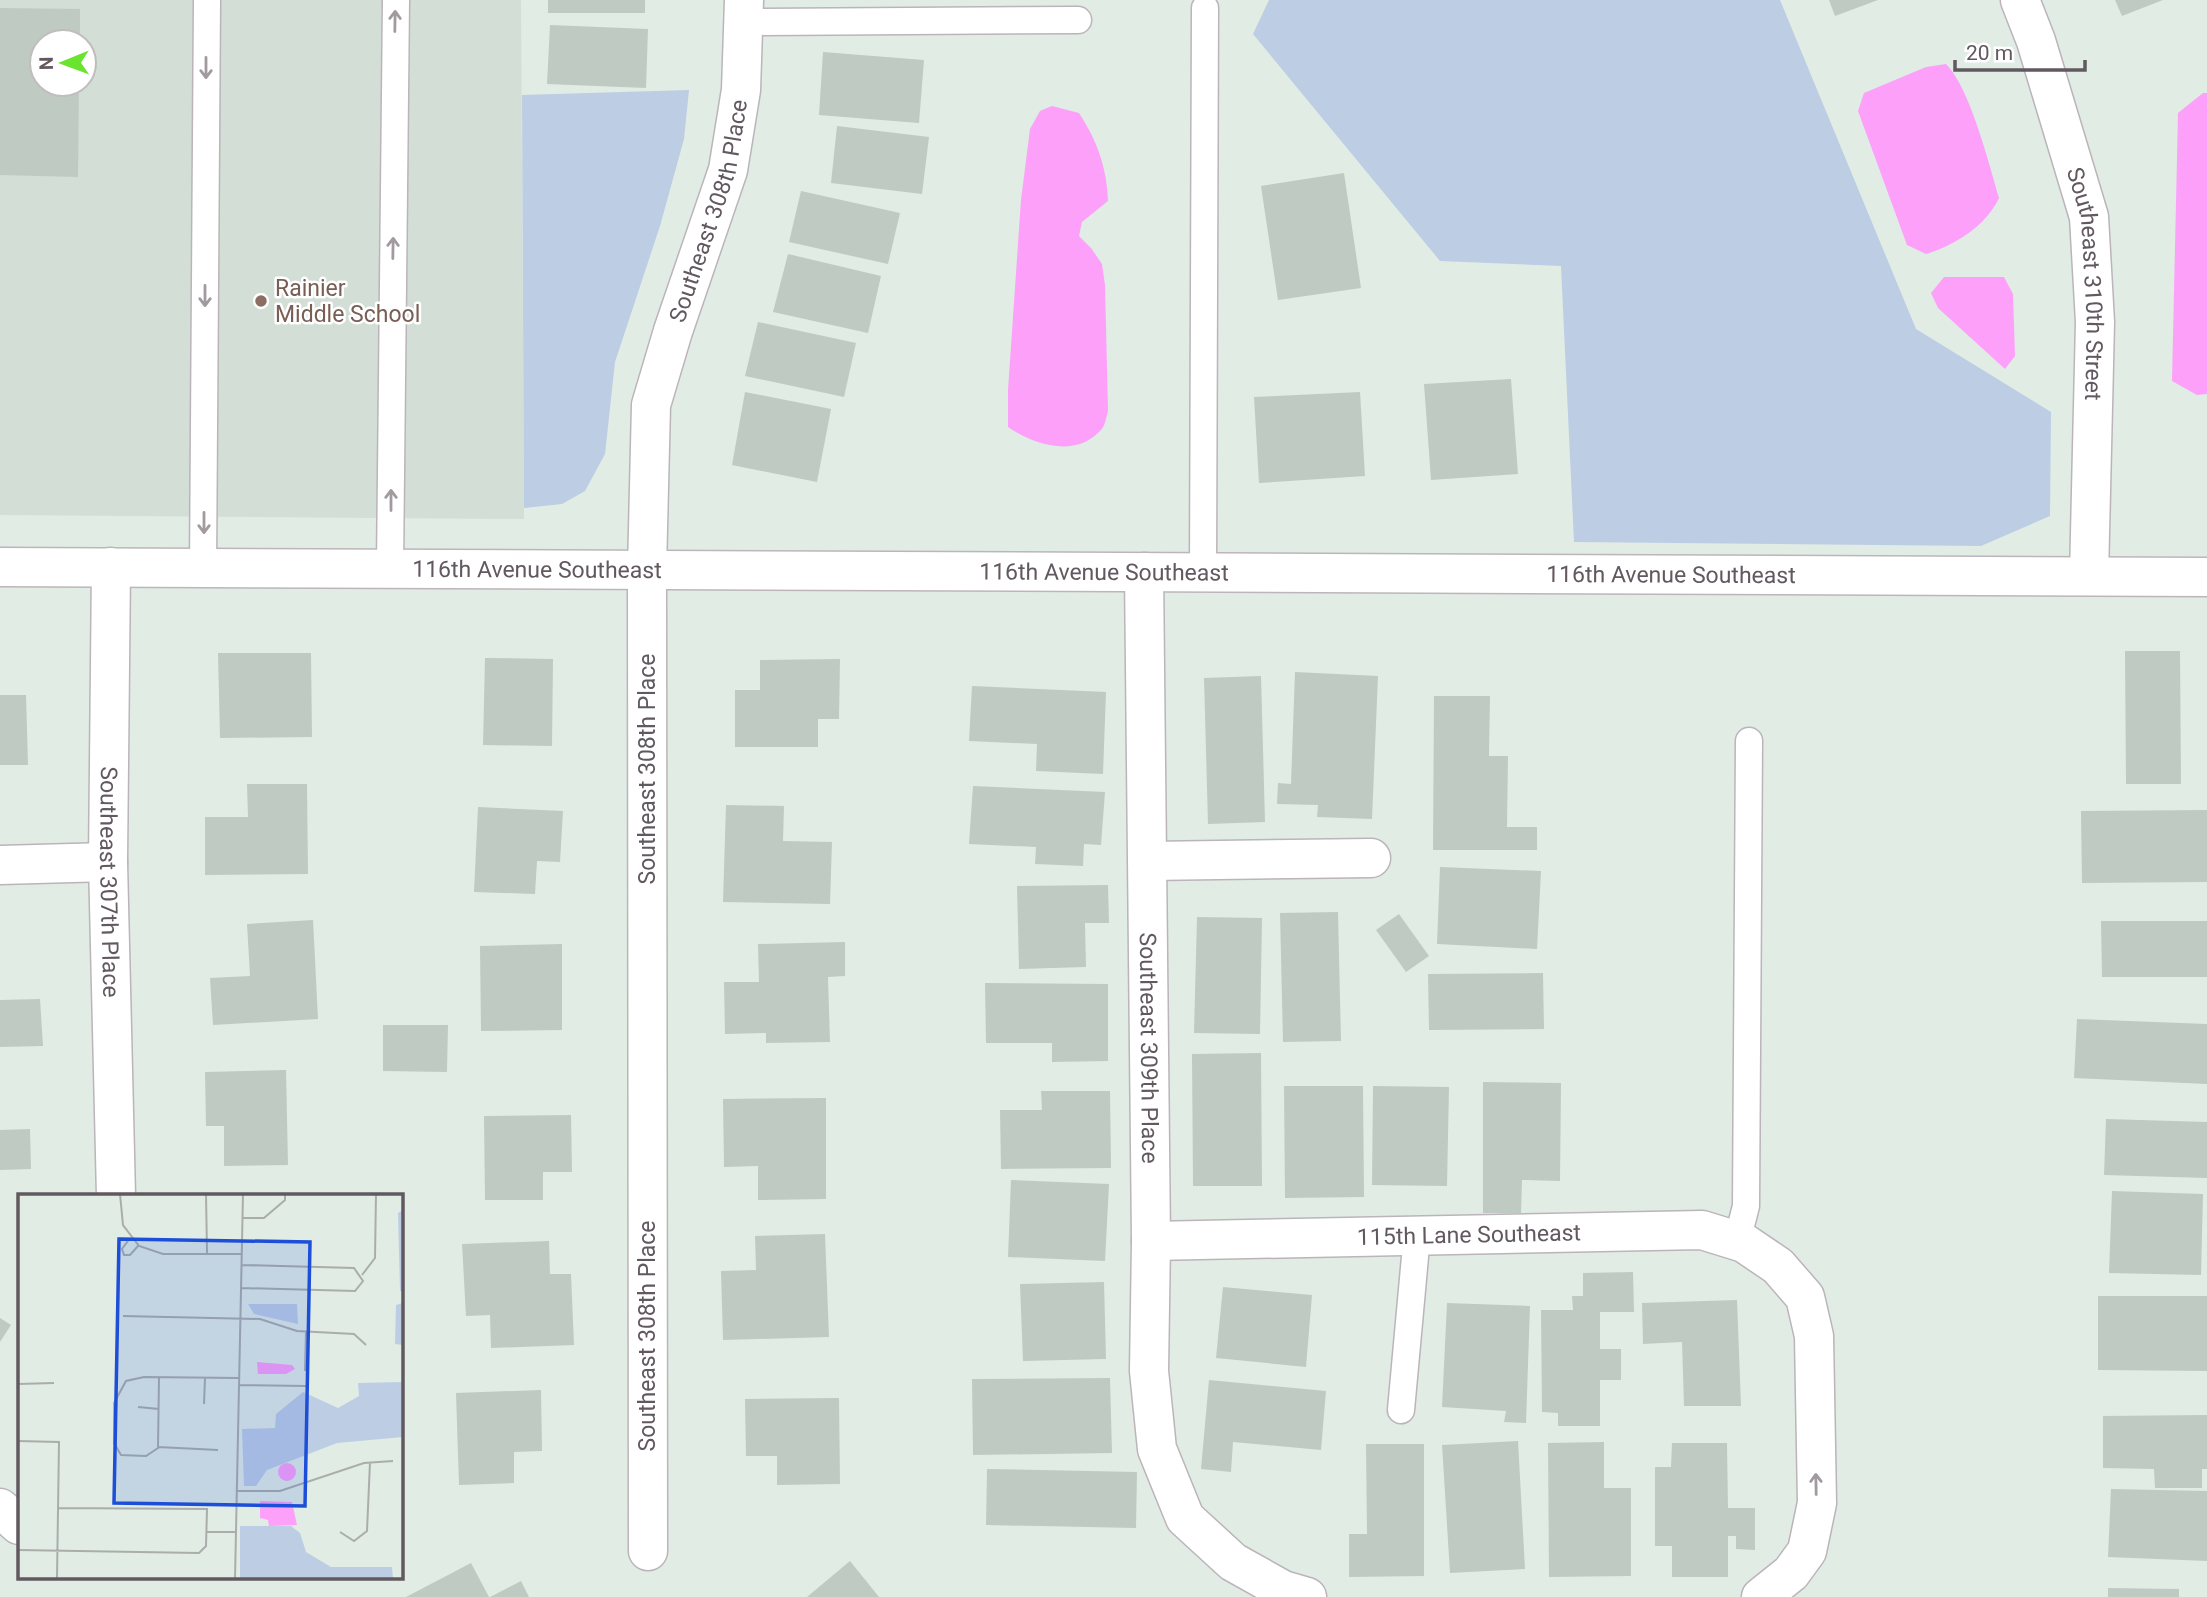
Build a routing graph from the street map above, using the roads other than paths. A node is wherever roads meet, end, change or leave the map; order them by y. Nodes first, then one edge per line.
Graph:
1 (207, 0) edge
2 (396, 0) edge
3 (2020, 0) edge
4 (1205, 8) dead end
5 (743, 11) edge
6 (1078, 20) dead end
7 (0, 567) edge
8 (111, 567) junction
9 (203, 568) junction
10 (390, 568) junction
11 (647, 570) junction
12 (1144, 572) junction
13 (1203, 572) junction
14 (2089, 576) junction
15 (2207, 577) edge
16 (1749, 741) dead end
17 (1371, 858) dead end
18 (1148, 861) junction
19 (108, 862) junction
20 (0, 864) edge
21 (116, 1194) edge
22 (1417, 1235) junction
23 (1151, 1241) junction
24 (1737, 1241) junction
25 (1401, 1410) dead end
26 (18, 1487) edge
27 (0, 1498) edge
28 (0, 1508) edge
29 (18, 1524) edge
30 (648, 1551) dead end
31 (1307, 1597) edge
32 (1761, 1597) edge

1 -> 9 lane
10 -> 2 lane
3 - 14 street, Southeast 310th Street
4 - 13 lane
5 - 6 lane
5 - 11 street, Southeast 308th Place
7 - 8 street, 116th Avenue Southeast
8 - 9 street, 116th Avenue Southeast
8 - 19 street, Southeast 307th Place
9 - 10 street, 116th Avenue Southeast
10 - 11 street, 116th Avenue Southeast
11 - 12 street, 116th Avenue Southeast
11 - 30 street, Southeast 308th Place
12 - 13 street, 116th Avenue Southeast
12 - 18 street, Southeast 309th Place
13 - 14 street, 116th Avenue Southeast
14 - 15 street, 116th Avenue Southeast
16 - 24 lane
17 - 18 street
18 - 23 street, Southeast 309th Place
19 - 20 street
19 - 21 street, Southeast 307th Place
22 - 23 street, 115th Lane Southeast
22 - 24 street, 115th Lane Southeast
22 - 25 lane
23 - 31 street, Southeast 309th Place
32 -> 24 street, 115th Lane Southeast
26 - 27 street
28 - 29 street

